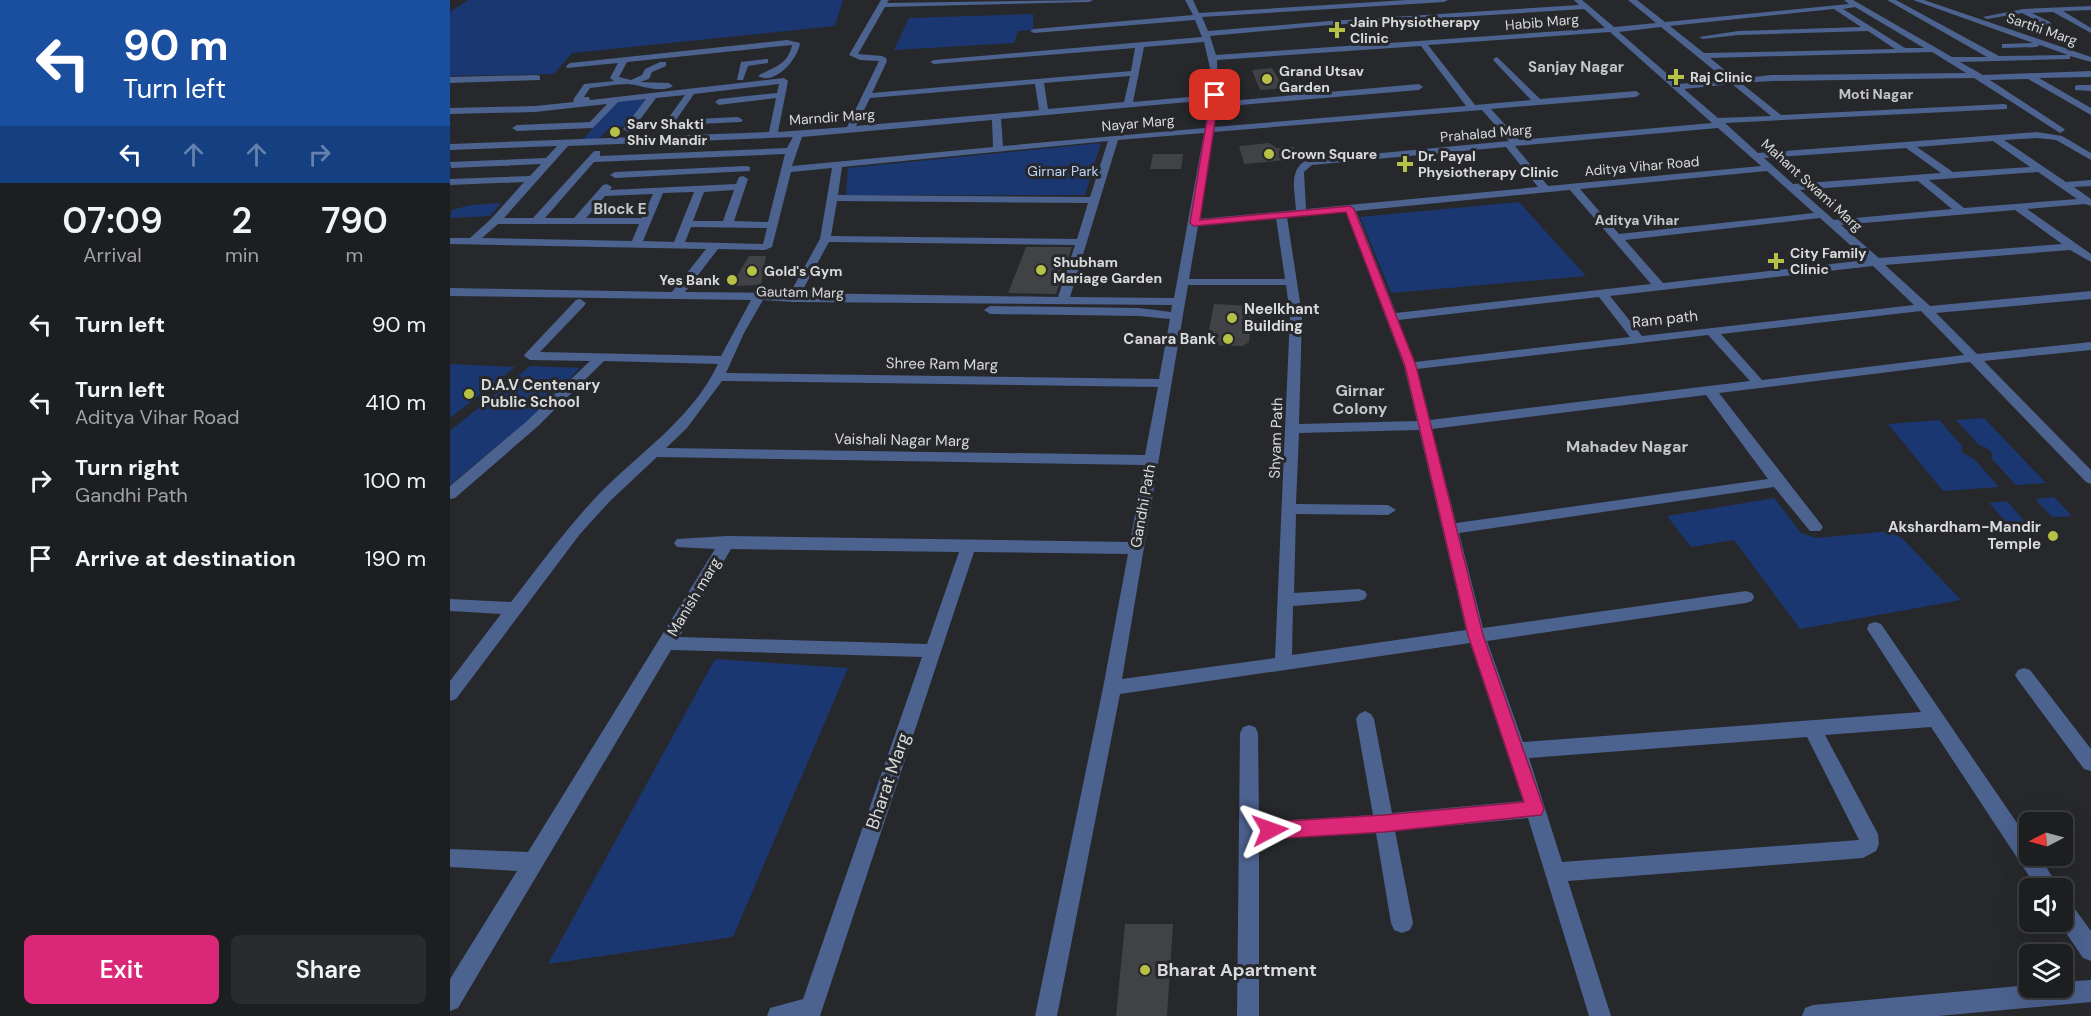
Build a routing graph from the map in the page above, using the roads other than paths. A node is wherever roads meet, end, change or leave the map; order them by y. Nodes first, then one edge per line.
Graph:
1 (1089, 0) edge
2 (1189, 0) edge
3 (1444, 0) edge
4 (1578, 0) edge
5 (1632, 0) edge
6 (1825, 0) edge
7 (1848, 0) edge
8 (1891, 0) edge
9 (1917, 0) edge
10 (1936, 0) edge
11 (2036, 0) edge
12 (1405, 1) edge
13 (884, 2) edge
14 (1926, 3) junction
15 (1857, 5) junction
16 (1586, 7) junction
17 (1835, 7) junction
18 (2091, 8) edge
19 (2054, 10) junction
20 (2022, 11) junction
21 (1197, 16) junction
22 (1987, 17) junction
23 (1974, 20) junction
24 (2091, 21) edge
25 (1931, 22) junction
26 (2076, 22) junction
27 (1663, 24) junction
28 (2047, 24) dead end
29 (1869, 29) junction
30 (1611, 30) junction
31 (1034, 31) dead end
32 (2091, 31) edge
33 (1207, 37) junction
34 (1703, 37) dead end
35 (1140, 45) junction
36 (1424, 45) junction
37 (2046, 45) junction
38 (2005, 46) dead end
39 (649, 47) dead end
40 (1932, 50) junction
41 (1905, 51) junction
42 (601, 52) dead end
43 (578, 53) dead end
44 (2091, 53) edge
45 (794, 54) junction
46 (773, 55) dead end
47 (783, 55) dead end
48 (1702, 56) junction
49 (2079, 56) junction
50 (1214, 58) junction
51 (2000, 58) junction
52 (644, 59) junction
53 (1497, 59) dead end
54 (624, 60) junction
55 (1949, 60) junction
56 (2091, 60) edge
57 (934, 62) dead end
58 (596, 63) junction
59 (663, 64) dead end
60 (570, 66) junction
61 (1135, 73) junction
62 (2091, 74) edge
63 (564, 75) dead end
64 (2029, 76) junction
65 (671, 77) dead end
66 (1983, 77) junction
67 (537, 78) dead end
68 (614, 78) junction
69 (740, 78) junction
70 (762, 79) junction
71 (450, 80) edge
72 (1732, 81) junction
73 (1039, 82) junction
74 (629, 83) junction
75 (727, 87) junction
76 (1419, 87) dead end
77 (1676, 87) junction
78 (2078, 88) dead end
79 (2091, 88) edge
80 (655, 91) junction
81 (692, 91) junction
82 (1636, 94) dead end
83 (782, 95) junction
84 (866, 96) junction
85 (590, 98) dead end
86 (615, 100) junction
87 (743, 100) junction
88 (1214, 101) junction
89 (719, 102) junction
90 (1538, 102) junction
91 (579, 103) junction
92 (2076, 104) junction
93 (2091, 104) edge
94 (1128, 105) junction
95 (2004, 107) dead end
96 (1485, 108) junction
97 (535, 109) junction
98 (1473, 109) junction
99 (450, 111) edge
100 (1044, 112) junction
101 (2091, 112) edge
102 (996, 117) junction
103 (1778, 117) junction
104 (738, 120) junction
105 (706, 121) junction
106 (669, 123) junction
107 (1719, 123) junction
108 (632, 124) junction
109 (557, 127) junction
110 (517, 128) junction
111 (850, 130) junction
112 (1209, 130) junction
113 (2060, 130) dead end
114 (773, 134) junction
115 (799, 134) junction
116 (732, 136) junction
117 (1114, 138) junction
118 (1996, 139) junction
119 (606, 141) junction
120 (618, 141) junction
121 (566, 142) junction
122 (1513, 144) junction
123 (500, 145) junction
124 (1908, 146) junction
125 (450, 147) edge
126 (998, 150) junction
127 (791, 151) junction
128 (750, 153) junction
129 (1757, 156) junction
130 (2091, 157) edge
131 (628, 158) junction
132 (591, 159) junction
133 (550, 161) junction
134 (838, 164) junction
135 (451, 165) edge
136 (1771, 168) junction
137 (746, 169) junction
138 (787, 169) junction
139 (2042, 169) junction
140 (615, 175) junction
141 (1951, 176) junction
142 (1920, 178) junction
143 (534, 179) junction
144 (450, 182) edge
145 (2091, 183) edge
146 (2065, 185) junction
147 (740, 187) junction
148 (1573, 187) junction
149 (1793, 188) junction
150 (700, 189) junction
151 (1546, 190) junction
152 (659, 191) junction
153 (602, 193) junction
154 (831, 198) junction
155 (1095, 200) junction
156 (2090, 202) edge
157 (2019, 208) junction
158 (1350, 209) junction
159 (1963, 213) junction
160 (1301, 214) junction
161 (1822, 215) junction
162 (1281, 216) junction
163 (495, 221) junction
164 (536, 221) junction
165 (578, 221) junction
166 (645, 221) junction
167 (1194, 223) junction
168 (1832, 223) junction
169 (687, 224) junction
170 (727, 225) junction
171 (774, 225) junction
172 (1618, 237) junction
173 (825, 239) junction
174 (450, 241) edge
175 (473, 241) junction
176 (1081, 242) junction
177 (636, 245) junction
178 (678, 246) junction
179 (714, 247) junction
180 (2081, 249) edge
181 (2091, 259) edge
182 (1876, 262) junction
183 (1184, 282) junction
184 (1292, 282) junction
185 (1659, 287) junction
186 (450, 292) edge
187 (1603, 294) junction
188 (2091, 295) edge
189 (675, 296) junction
190 (793, 298) junction
191 (1063, 300) junction
192 (450, 301) edge
193 (760, 302) junction
194 (580, 303) junction
195 (1148, 307) junction
196 (1177, 309) junction
197 (1925, 309) junction
198 (1391, 317) junction
199 (1711, 331) junction
200 (1638, 339) junction
201 (2091, 346) edge
202 (1974, 358) junction
203 (599, 359) junction
204 (727, 360) junction
205 (1410, 366) junction
206 (718, 377) junction
207 (1165, 383) junction
208 (1760, 385) junction
209 (1710, 391) junction
210 (1426, 425) junction
211 (1293, 429) junction
212 (653, 452) junction
213 (1151, 460) junction
214 (2091, 479) edge
215 (1778, 482) junction
216 (450, 494) edge
217 (1290, 509) junction
218 (1388, 510) dead end
219 (1815, 527) dead end
220 (1451, 529) junction
221 (727, 542) junction
222 (682, 543) dead end
223 (968, 547) junction
224 (1135, 548) junction
225 (1359, 595) dead end
226 (1746, 597) dead end
227 (1286, 600) junction
228 (450, 604) edge
229 (516, 609) junction
230 (1875, 629) dead end
231 (1476, 635) junction
232 (667, 643) junction
233 (932, 651) junction
234 (1283, 663) junction
235 (2024, 675) dead end
236 (1112, 688) junction
237 (450, 694) edge
238 (1365, 719) dead end
239 (1934, 719) junction
240 (1812, 729) junction
241 (1249, 733) dead end
242 (1517, 751) junction
243 (2091, 763) edge
244 (1535, 809) junction
245 (1384, 823) junction
246 (1247, 832) junction
247 (450, 858) edge
248 (534, 862) junction
249 (1555, 872) junction
250 (2042, 878) edge
251 (1402, 923) dead end
252 (2073, 924) edge
253 (2091, 950) edge
254 (2091, 991) edge
255 (450, 1000) edge
256 (810, 1012) edge
257 (778, 1016) edge
258 (1046, 1016) edge
259 (1248, 1016) edge
260 (1600, 1016) edge
261 (1813, 1016) edge

1 - 13 street
2 - 21 street, Gandhi Path
3 - 12 street
4 - 16 street, Mahant Swami Marg
5 - 27 street
6 - 17 street
7 - 15 street
8 - 25 street
9 - 14 street, Sarthi Marg
10 - 14 street
10 - 22 street
11 - 19 street
12 - 21 street
13 - 84 street
14 - 23 street, Sarthi Marg
15 - 17 street, Habib Marg
15 - 40 street
16 - 30 street, Mahant Swami Marg
16 - 33 street
17 - 27 street, Habib Marg
17 - 29 street
18 - 19 street
19 - 20 street
19 - 26 street
20 - 22 street
20 - 28 street
21 - 31 street
21 - 33 street, Gandhi Path
22 - 44 street
23 - 25 street
23 - 37 street, Sarthi Marg
24 - 26 street
25 - 51 street
26 - 32 street
27 - 30 street, Habib Marg
27 - 48 street
29 - 34 street
29 - 41 street
30 - 36 street, Habib Marg
30 - 77 street, Mahant Swami Marg
33 - 35 street
33 - 50 street, Gandhi Path
35 - 57 street
35 - 61 street
36 - 50 street, Habib Marg
36 - 98 street
37 - 38 street
37 - 49 street, Sarthi Marg
39 - 52 street
40 - 41 street
40 - 55 street
41 - 48 street
42 - 58 street
43 - 60 street
45 - 47 street
45 - 52 street
45 - 70 street
46 - 69 street
48 - 72 street
49 - 51 street
49 - 56 street, Sarthi Marg
50 - 88 street, Gandhi Path
51 - 55 street
51 - 64 street
52 - 54 street
53 - 90 street
54 - 58 street
54 - 68 street
55 - 66 street
58 - 60 street
58 - 68 street
59 - 74 street
60 - 63 street
61 - 73 street
61 - 94 street
62 - 64 street
64 - 66 street
64 - 92 street
65 - 80 street
66 - 72 street
66 - 113 street
67 - 71 street
68 - 74 street
69 - 70 street
69 - 80 street
70 - 75 street
70 - 83 street
72 - 77 street
72 - 103 street
73 - 84 street
73 - 100 street
74 - 80 street
74 - 85 street
75 - 81 street
75 - 89 street
76 - 88 street, Marndir Marg
77 - 107 street, Mahant Swami Marg
78 - 79 street
80 - 81 street
80 - 86 street
80 - 108 street
81 - 106 street
82 - 90 street, Nayar Marg
83 - 87 street
83 - 114 street
84 - 111 street
86 - 91 street
86 - 109 street
87 - 89 street
87 - 104 street
88 - 94 street, Marndir Marg
88 - 112 street, Gandhi Path
89 - 105 street
90 - 96 street, Nayar Marg
91 - 97 street
91 - 109 street
92 - 93 street
92 - 101 street
94 - 100 street, Marndir Marg
95 - 103 street, Prahalad Marg
96 - 98 street, Nayar Marg
96 - 122 street
97 - 99 street
97 - 110 street
98 - 112 street, Nayar Marg
100 - 102 street, Marndir Marg
102 - 111 street, Marndir Marg
102 - 126 street
103 - 107 street, Prahalad Marg
104 - 105 street
104 - 116 street
105 - 106 street
106 - 108 street
107 - 122 street, Prahalad Marg
107 - 129 street, Mahant Swami Marg
108 - 120 street
109 - 110 street
110 - 123 street
111 - 115 street, Marndir Marg
112 - 117 street, Nayar Marg
112 - 167 street, Gandhi Path
114 - 115 street, Marndir Marg
114 - 116 street, Marndir Marg
115 - 127 street
116 - 120 street, Marndir Marg
117 - 126 street, Nayar Marg
117 - 155 street
118 - 124 street
118 - 130 street
118 - 139 street
119 - 120 street, Marndir Marg
119 - 121 street, Marndir Marg
119 - 132 street
121 - 123 street, Marndir Marg
121 - 133 street
122 - 151 street
122 - 160 street, Prahalad Marg
123 - 125 street, Marndir Marg
124 - 129 street
124 - 141 street
126 - 134 street, Nayar Marg
127 - 128 street
127 - 138 street
128 - 131 street
128 - 137 street
129 - 136 street, Mahant Swami Marg
131 - 132 street
131 - 140 street
132 - 164 street
133 - 135 street
133 - 143 street
134 - 138 street, Nayar Marg
134 - 154 street
136 - 148 street, Aditya Vihar Road
136 - 149 street, Mahant Swami Marg
137 - 140 street
137 - 147 street
138 - 171 street
139 - 141 street
139 - 146 street
140 - 153 street
141 - 142 street
142 - 149 street
142 - 159 street
143 - 144 street
143 - 163 street
145 - 146 street
146 - 156 street
147 - 150 street
147 - 170 street
148 - 151 street, Aditya Vihar Road
148 - 172 street
149 - 161 street, Mahant Swami Marg
150 - 152 street
150 - 169 street
151 - 158 street, Aditya Vihar Road
152 - 153 street
152 - 166 street
153 - 165 street
154 - 155 street
154 - 173 street
155 - 176 street
156 - 157 street
157 - 159 street
157 - 180 street
158 - 160 street, Aditya Vihar Road
158 - 198 street
159 - 168 street
160 - 162 street, Aditya Vihar Road
161 - 168 street, Mahant Swami Marg
161 - 172 street
162 - 167 street, Aditya Vihar Road
162 - 184 street, Shyam Path
163 - 164 street
163 - 175 street
164 - 165 street
165 - 166 street
166 - 177 street
167 - 183 street, Gandhi Path
168 - 182 street, Mahant Swami Marg
169 - 170 street
169 - 178 street
170 - 171 street
171 - 179 street
172 - 185 street
173 - 176 street
173 - 190 street
174 - 175 street
175 - 177 street
176 - 191 street
177 - 178 street
178 - 179 street
179 - 189 street
180 - 181 street
180 - 182 street
182 - 185 street
182 - 197 street, Mahant Swami Marg
183 - 184 street
183 - 196 street, Gandhi Path
184 - 211 street, Shyam Path
185 - 187 street
186 - 189 street, Gautam Marg
187 - 198 street
187 - 200 street
188 - 197 street, Ram path
189 - 193 street, Gautam Marg
190 - 191 street, Gautam Marg
190 - 193 street, Gautam Marg
191 - 195 street, Gautam Marg
192 - 194 street, Gautam Marg
193 - 194 street, Gautam Marg
193 - 195 street, Gautam Marg
193 - 204 street
194 - 203 street
195 - 196 street
196 - 207 street, Gandhi Path
197 - 199 street, Ram path
197 - 202 street, Mahant Swami Marg
198 - 205 street
199 - 200 street, Ram path
199 - 208 street
200 - 205 street, Ram path
201 - 202 street
202 - 208 street
202 - 214 street, Mahant Swami Marg
203 - 204 street
203 - 216 street
204 - 206 street
205 - 210 street
206 - 207 street, Shree Ram Marg
206 - 212 street
207 - 213 street, Gandhi Path
208 - 209 street
209 - 210 street
209 - 215 street
210 - 211 street
210 - 220 street
211 - 217 street, Shyam Path
212 - 213 street, Vaishali Nagar Marg
212 - 229 street
213 - 224 street, Gandhi Path
215 - 219 street
215 - 220 street
217 - 218 street
217 - 227 street, Shyam Path
220 - 231 street
221 - 222 street
221 - 223 street, Manish marg
221 - 232 street, Manish marg
223 - 224 street, Manish marg
223 - 233 street, Bharat Marg
224 - 236 street, Gandhi Path
225 - 227 street
226 - 231 street
227 - 234 street, Shyam Path
228 - 229 street
229 - 237 street
230 - 239 street
231 - 234 street
231 - 242 street
232 - 233 street
232 - 248 street, Manish marg
233 - 256 street, Bharat Marg
234 - 236 street
235 - 243 street
236 - 258 street, Gandhi Path
238 - 245 street
239 - 240 street
239 - 250 street
240 - 242 street
240 - 249 street
241 - 246 street
242 - 244 street
244 - 245 street
244 - 249 street
245 - 246 street
245 - 251 street
246 - 259 street
247 - 248 street
248 - 255 street, Manish marg
249 - 260 street
252 - 253 street
254 - 261 street
256 - 257 street

